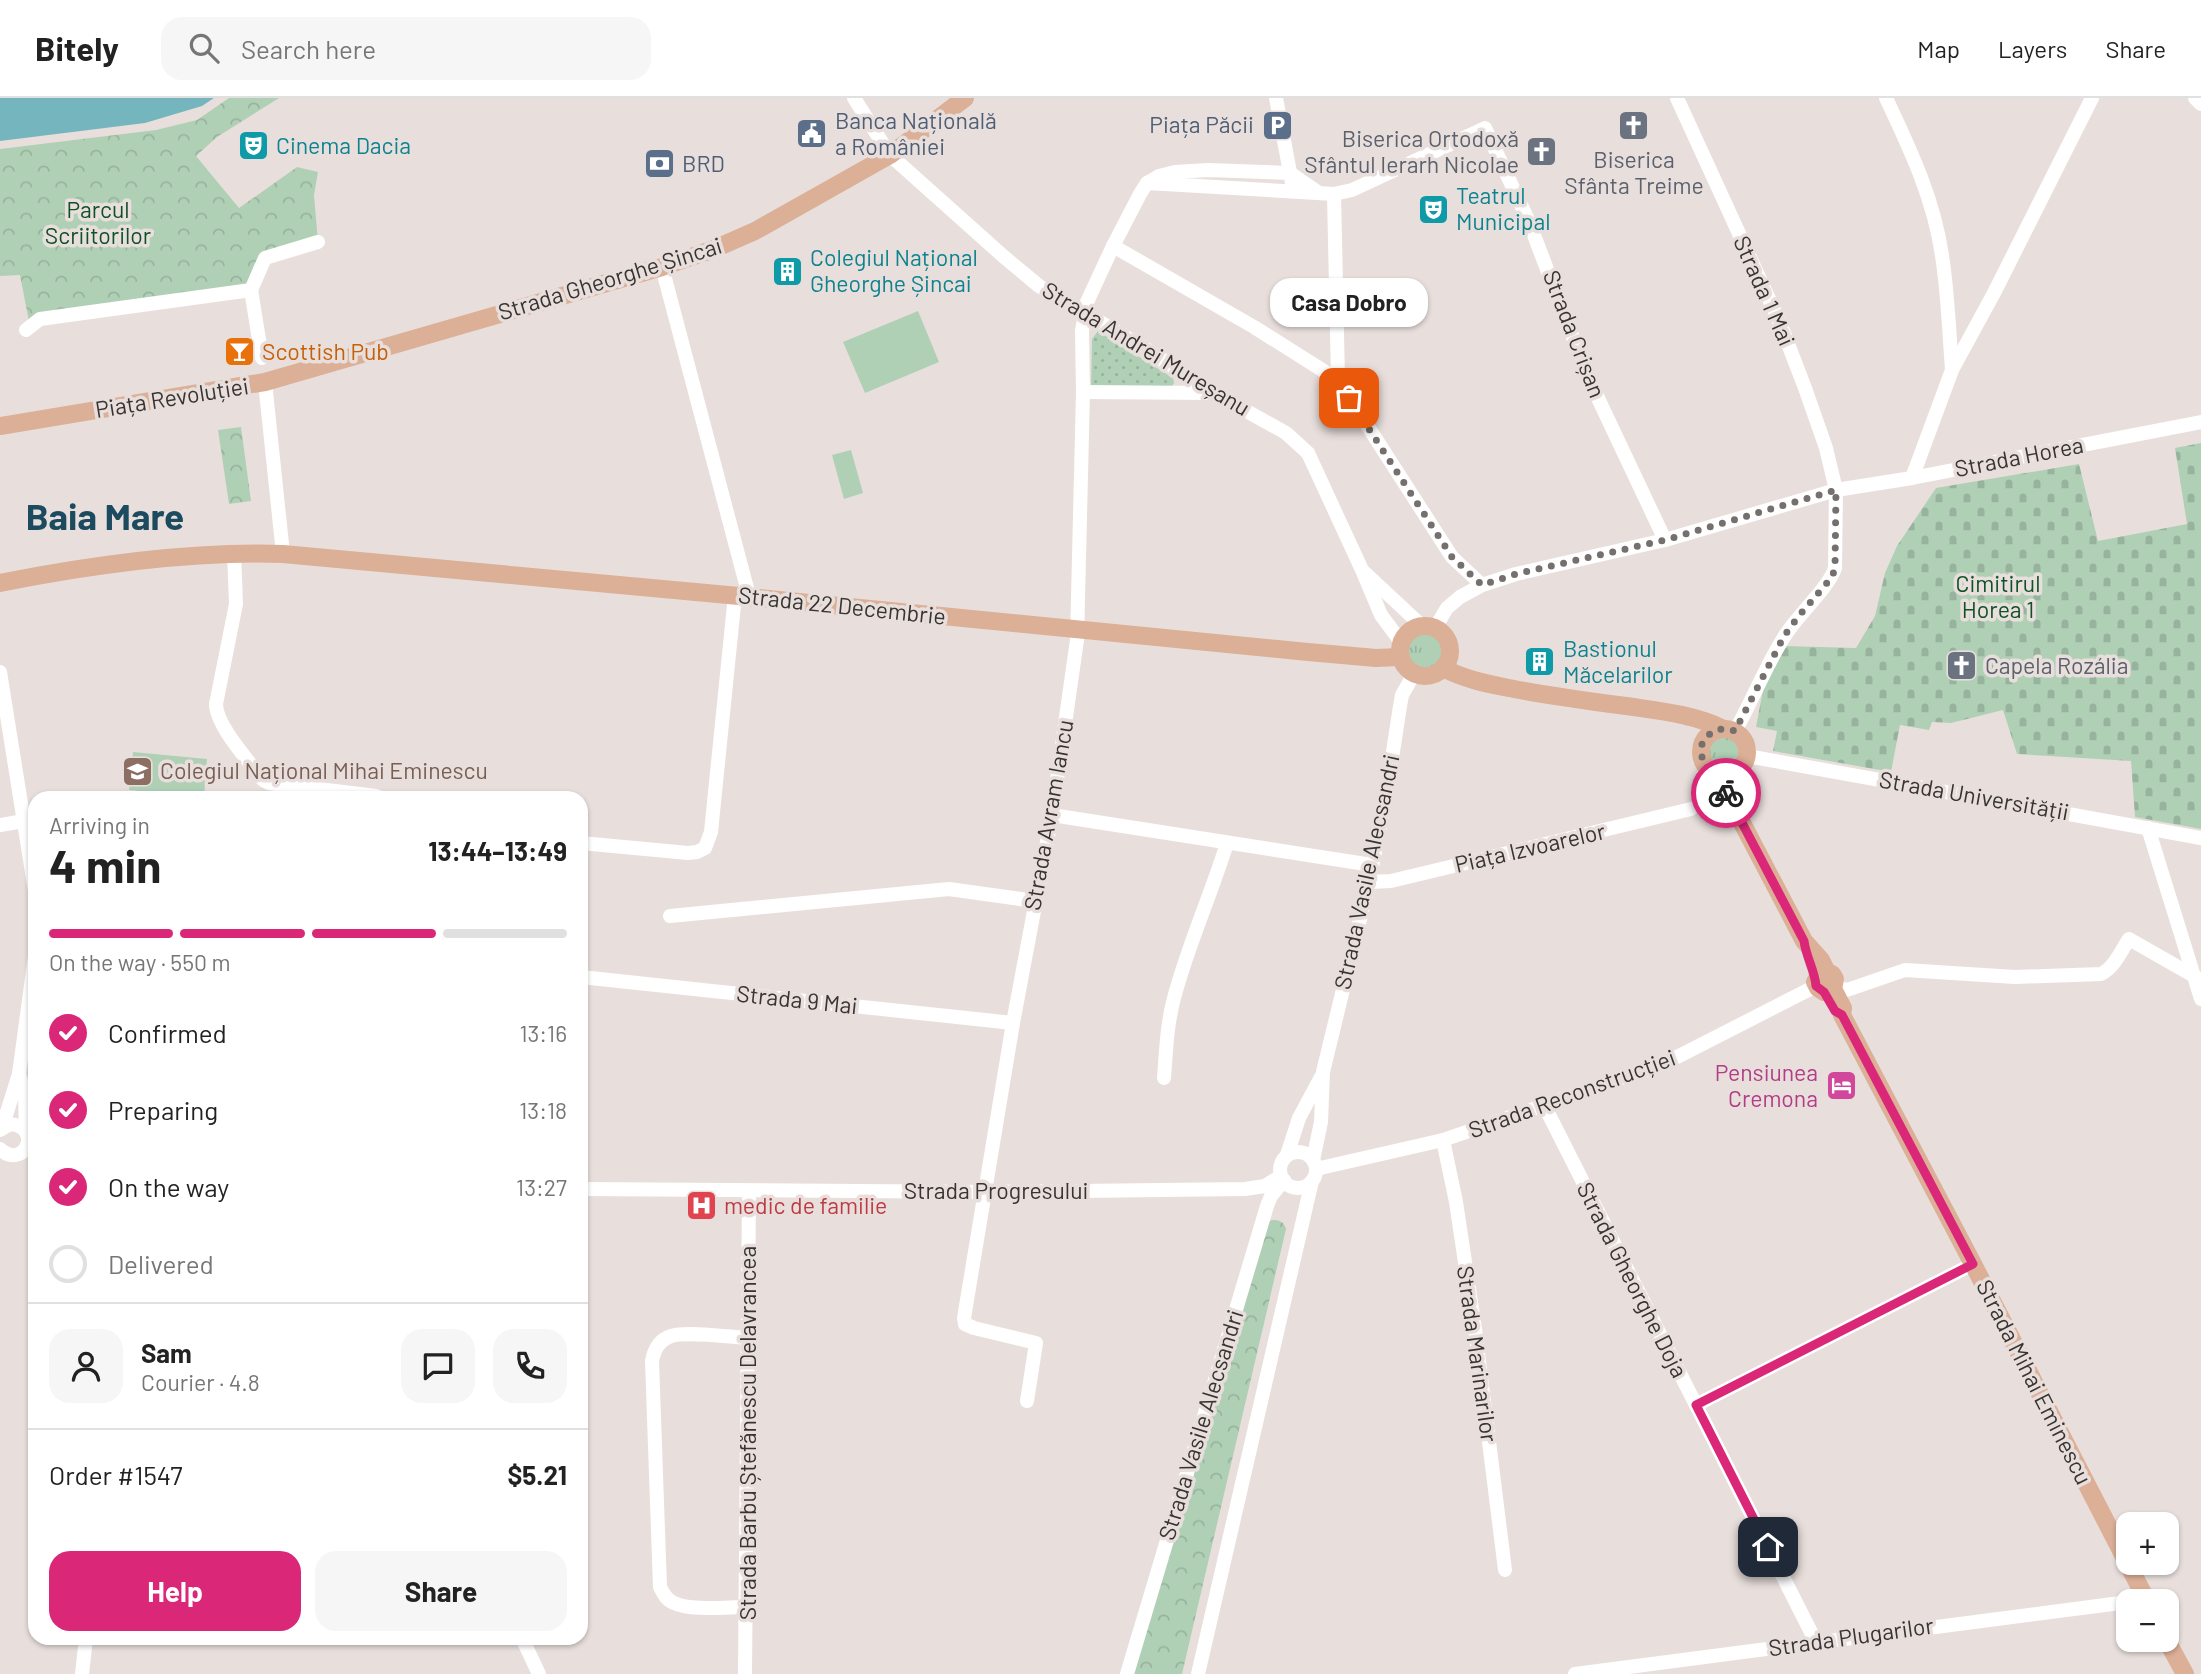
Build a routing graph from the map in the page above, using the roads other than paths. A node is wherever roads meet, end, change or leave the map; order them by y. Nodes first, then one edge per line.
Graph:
1 (854, 98) edge
2 (1276, 98) edge
3 (1677, 98) edge
4 (1886, 98) edge
5 (2092, 98) edge
6 (2195, 98) edge
7 (962, 99) edge
8 (2201, 104) edge
9 (890, 155) junction
10 (1290, 173) junction
11 (1176, 179) junction
12 (1287, 191) junction
13 (1327, 194) junction
14 (318, 242) dead end
15 (1113, 246) junction
16 (662, 267) junction
17 (251, 290) junction
18 (1084, 313) junction
19 (26, 330) dead end
20 (262, 358) dead end
21 (1952, 370) junction
22 (1338, 380) junction
23 (265, 382) junction
24 (1083, 392) junction
25 (1214, 393) junction
26 (2201, 422) edge
27 (0, 426) edge
28 (1912, 478) junction
29 (1836, 490) junction
30 (1665, 540) junction
31 (234, 552) junction
32 (283, 554) junction
33 (1362, 570) junction
34 (0, 583) edge
35 (1482, 585) junction
36 (739, 596) junction
37 (1428, 627) junction
38 (1078, 630) junction
39 (1401, 650) junction
40 (1443, 668) junction
41 (0, 672) edge
42 (1414, 674) junction
43 (1676, 713) junction
44 (1730, 730) junction
45 (1700, 753) junction
46 (1744, 762) junction
47 (1710, 771) junction
48 (335, 791) edge
49 (1732, 799) junction
50 (1691, 809) dead end
51 (1052, 815) junction
52 (24, 821) junction
53 (0, 825) edge
54 (2148, 828) junction
55 (2201, 838) edge
56 (1227, 843) junction
57 (588, 844) edge
58 (28, 846) edge
59 (1372, 865) junction
60 (1369, 882) junction
61 (1035, 901) junction
62 (670, 916) dead end
63 (2197, 977) edge
64 (588, 978) edge
65 (1825, 984) junction
66 (2201, 999) edge
67 (28, 1008) edge
68 (1013, 1023) junction
69 (1323, 1073) junction
70 (19, 1074) junction
71 (1164, 1078) dead end
72 (1544, 1105) junction
73 (1, 1129) edge
74 (28, 1130) edge
75 (1443, 1140) junction
76 (28, 1141) edge
77 (28, 1144) edge
78 (0, 1149) edge
79 (1287, 1155) junction
80 (1314, 1170) junction
81 (1282, 1178) junction
82 (588, 1189) edge
83 (750, 1191) junction
84 (985, 1192) junction
85 (1973, 1264) junction
86 (749, 1338) junction
87 (1027, 1401) dead end
88 (1696, 1405) junction
89 (1504, 1570) dead end
90 (2132, 1589) edge
91 (2116, 1604) edge
92 (746, 1607) junction
93 (1816, 1642) junction
94 (85, 1645) edge
95 (526, 1645) edge
96 (2173, 1652) edge
97 (82, 1674) edge
98 (539, 1674) edge
99 (745, 1674) edge
100 (1127, 1674) edge
101 (1198, 1674) edge
102 (1575, 1674) edge
103 (2185, 1674) edge

1 - 9 street, Strada Andrei Mureșanu
2 - 10 street
3 - 29 street, Strada 1 Mai
4 - 21 street
5 - 21 street
6 - 8 street
7 - 9 main road, Strada Gheorghe Șincai
9 - 16 main road, Strada Gheorghe Șincai
9 - 18 street, Strada Andrei Mureșanu
10 - 11 street
10 - 12 street
10 - 13 street
11 - 12 street
11 - 15 street, Strada Avram Iancu
12 - 13 street
13 - 22 street
13 - 30 street, Strada Crișan
14 - 17 street
15 - 18 street, Strada Avram Iancu
15 - 22 street
16 - 23 main road, Strada Gheorghe Șincai
16 - 36 street
17 - 19 street
17 - 20 street
18 - 24 street, Strada Avram Iancu
18 - 25 street, Strada Andrei Mureșanu
21 - 28 street
22 - 35 street
23 - 27 main road, Piața Revoluției
23 - 32 street, Piața Revoluției
24 - 25 street
24 - 38 street, Strada Avram Iancu
25 - 33 street, Strada Andrei Mureșanu
26 - 28 street, Strada Horea
28 - 29 street, Strada Horea
29 - 30 street, Strada Horea
29 - 44 street, Strada 1 Mai
30 - 35 street, Strada Horea
31 - 32 main road
31 - 34 main road
31 - 48 street
32 - 36 main road, Strada 22 Decembrie
33 - 37 street, Strada Andrei Mureșanu
33 - 39 street, Strada Andrei Mureșanu
35 - 37 street, Strada Horea
36 - 38 main road, Strada 22 Decembrie
36 - 57 street
37 - 39 main road
37 - 40 main road
38 - 39 main road, Strada 22 Decembrie
38 - 51 street, Strada Avram Iancu
39 - 42 main road
40 - 42 main road
40 - 43 main road
41 - 52 street
42 - 59 street, Strada Vasile Alecsandri
43 - 44 main road
43 - 45 main road
44 - 45 main road
44 - 46 main road
45 - 47 main road
46 - 47 main road
46 - 49 main road
46 - 54 street, Strada Universității
47 - 49 main road, Strada Mihai Eminescu
49 - 65 main road, Strada Mihai Eminescu
50 - 60 street, Piața Izvoarelor
51 - 56 street
51 - 61 street, Strada Avram Iancu
52 - 53 street
52 - 58 street
54 - 55 street, Strada Universității
54 - 63 street
56 - 59 street
56 - 71 street
59 - 60 street, Strada Vasile Alecsandri
60 - 69 street, Strada Vasile Alecsandri
61 - 62 street
61 - 68 street, Strada Avram Iancu
63 - 65 street, Strada Reconstrucției
63 - 66 street
64 - 68 street, Strada 9 Mai
65 - 72 street, Strada Reconstrucției
65 - 85 main road, Strada Mihai Eminescu
67 - 70 street
68 - 84 street, Strada Avram Iancu
69 - 79 street, Strada Vasile Alecsandri
69 - 80 street, Strada Vasile Alecsandri
70 - 73 street
70 - 74 street
72 - 75 street, Strada Reconstrucției
72 - 88 street, Strada Gheorghe Doja
73 - 76 street
75 - 80 street, Strada Reconstrucției
75 - 89 street, Strada Marinarilor
77 - 78 street
79 - 80 street
79 - 81 street
80 - 81 street
80 - 101 street, Strada Vasile Alecsandri
81 - 84 street, Strada Progresului
81 - 100 street, Strada Vasile Alecsandri
82 - 83 street, Strada Progresului
83 - 84 street, Strada Progresului
83 - 86 street, Strada Barbu Ștefănescu Delavrancea
84 - 87 street, Strada Avram Iancu
85 - 88 street
85 - 90 main road, Strada Mihai Eminescu
86 - 92 street, Strada Barbu Ștefănescu Delavrancea
86 - 92 street
88 - 93 street, Strada Gheorghe Doja
91 - 93 street, Strada Plugarilor
92 - 99 street, Strada Barbu Ștefănescu Delavrancea
93 - 102 street, Strada Plugarilor
94 - 97 street
95 - 98 street
96 - 103 main road

